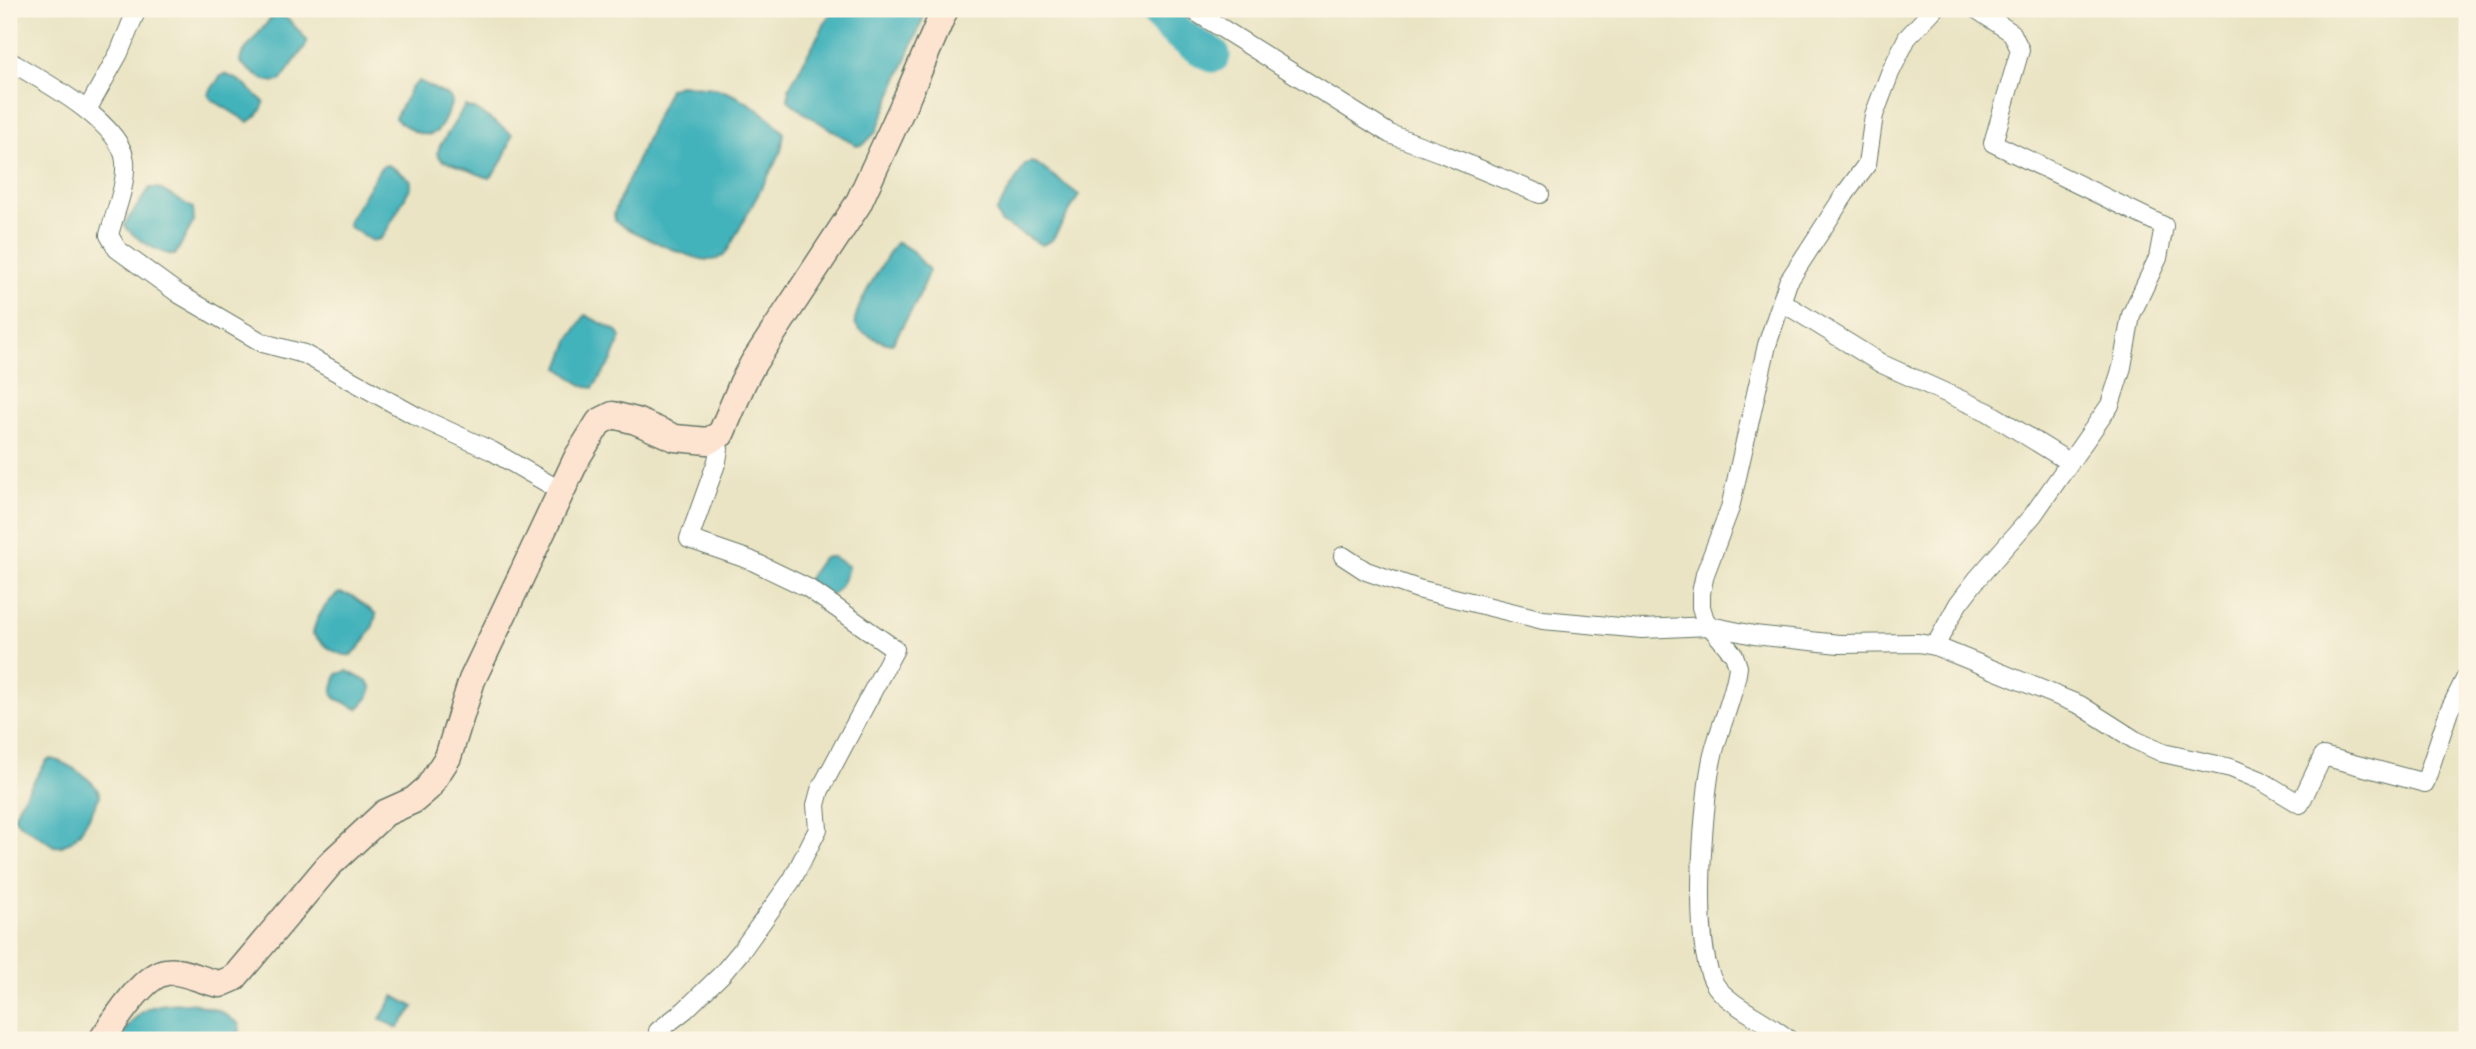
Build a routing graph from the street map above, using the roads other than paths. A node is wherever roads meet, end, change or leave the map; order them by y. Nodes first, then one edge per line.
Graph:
1 (137, 9) edge
2 (945, 9) edge
3 (1191, 9) edge
4 (1934, 9) edge
5 (1976, 9) edge
6 (9, 61) edge
7 (87, 110) junction
8 (1540, 194) dead end
9 (1782, 302) junction
10 (716, 439) junction
11 (2069, 462) junction
12 (561, 491) junction
13 (1343, 556) dead end
14 (1710, 626) junction
15 (1935, 646) junction
16 (2467, 675) edge
17 (658, 1031) dead end
18 (102, 1040) edge
19 (1789, 1040) edge

1 - 7 street
2 - 10 street
3 - 8 street
4 - 9 street
5 - 11 street
6 - 7 street
7 - 12 street
9 - 11 street
9 - 14 street
10 - 12 street
10 - 17 street
11 - 15 street
12 - 18 street
13 - 14 street
14 - 15 street
14 - 19 street
15 - 16 street

